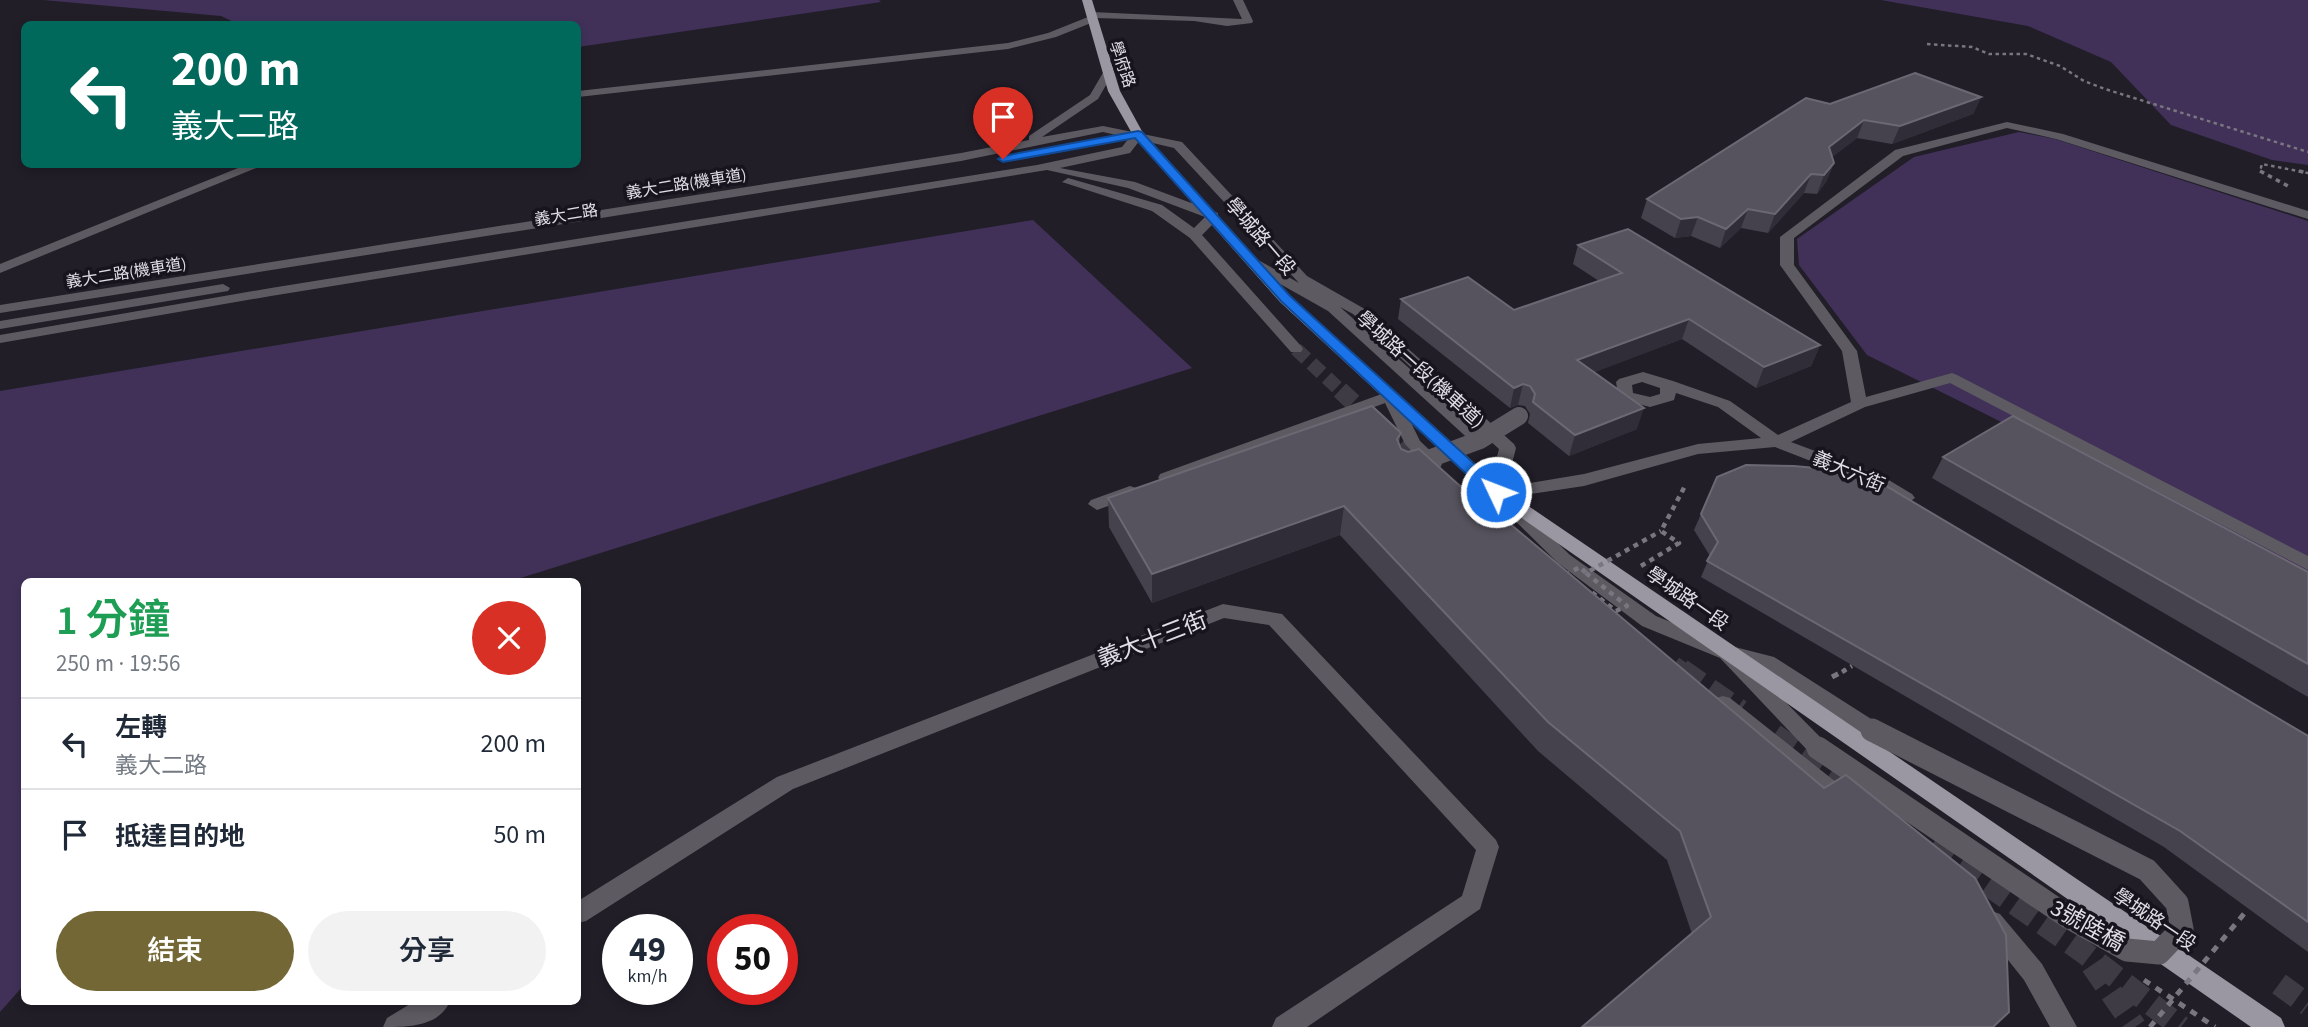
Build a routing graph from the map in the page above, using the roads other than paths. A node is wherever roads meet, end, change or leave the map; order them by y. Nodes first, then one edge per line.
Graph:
1 (1087, 0) edge
2 (1238, 0) edge
3 (1092, 17) junction
4 (1108, 73) junction
5 (581, 94) edge
6 (1138, 135) junction
7 (1018, 146) junction
8 (976, 164) junction
9 (250, 168) edge
10 (1037, 169) junction
11 (991, 175) junction
12 (2308, 215) edge
13 (1213, 216) junction
14 (1195, 235) junction
15 (1255, 264) junction
16 (0, 269) edge
17 (0, 309) edge
18 (0, 325) edge
19 (0, 339) edge
20 (1296, 349) tunnel mouth
21 (1668, 384) dead end
22 (1390, 396) junction
23 (1859, 404) junction
24 (1519, 416) edge
25 (1480, 440) junction
26 (1777, 442) junction
27 (1404, 469) edge
28 (1460, 489) junction
29 (1496, 492) junction
30 (1097, 504) dead end
31 (1923, 508) edge
32 (2308, 564) edge
33 (1646, 642) edge
34 (1723, 651) junction
35 (1710, 693) edge
36 (1830, 702) junction
37 (1844, 734) junction
38 (1860, 814) edge
39 (1978, 909) edge
40 (581, 911) edge
41 (432, 1005) edge
42 (396, 1027) edge
43 (1285, 1027) edge
44 (2064, 1027) edge
45 (2271, 1027) edge

1 - 3 main road, 學府路
2 - 3 street
3 - 4 main road, 學府路
3 - 5 street
4 - 6 main road, 學府路
4 - 7 street
6 - 7 street, 義大二路(機車道)
6 - 8 street, 義大二路
6 - 10 street
6 - 13 main road, 學城路一段
6 - 29 street, 學城路一段(機車道)
7 - 8 street
7 - 17 street, 義大二路(機車道)
8 - 10 street
8 - 18 street, 義大二路
9 - 16 street
10 - 11 street
10 - 13 street
11 - 14 street
11 - 19 street
12 - 23 street
13 - 14 street
13 - 15 main road, 學城路一段
14 - 20 street
15 - 22 main road, 學城路一段
15 - 25 street
21 - 26 street
22 - 28 street
22 - 29 main road, 學城路一段
22 - 30 street
23 - 26 street
23 - 32 street
24 - 25 street, bridge
25 - 27 street, bridge
26 - 29 street, 義大六街
26 - 31 street, 義大六街
28 - 29 street, 義大六街
28 - 33 street
29 - 34 main road, 學城路一段
34 - 36 street
34 - 36 street, 3號陸橋, bridge
34 - 37 main road, 學城路一段
35 - 38 street
36 - 37 street
37 - 45 main road, 學城路一段
39 - 44 street
40 - 43 street, 義大十三街
41 - 42 street

